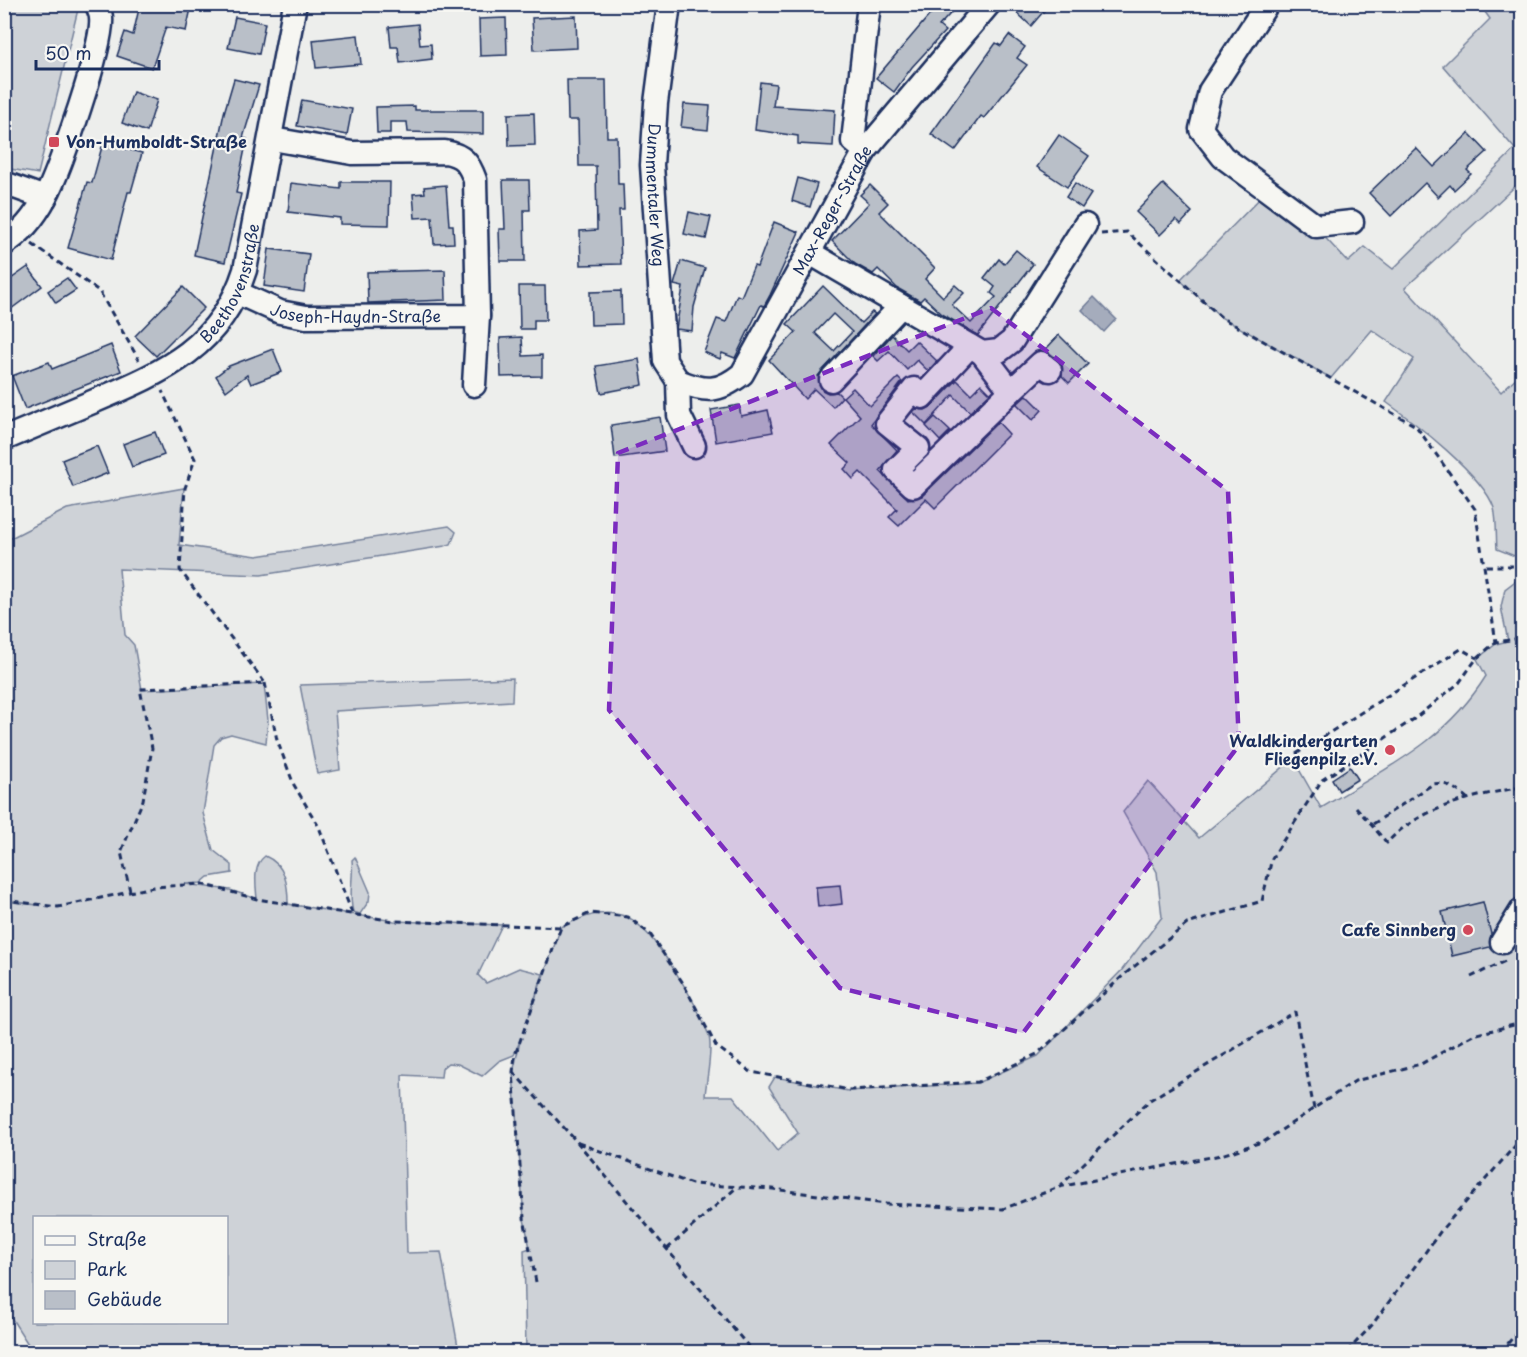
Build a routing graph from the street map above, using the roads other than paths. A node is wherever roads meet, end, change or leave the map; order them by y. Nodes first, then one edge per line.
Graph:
1 (97, 4) edge
2 (296, 4) edge
3 (669, 4) edge
4 (869, 4) edge
5 (989, 4) edge
6 (1267, 4) edge
7 (272, 139) junction
8 (865, 151) junction
9 (4, 183) edge
10 (45, 198) junction
11 (1352, 222) dead end
12 (1081, 230) road end
13 (12, 239) edge
14 (810, 253) junction
15 (238, 293) junction
16 (901, 306) junction
17 (478, 316) junction
18 (976, 349) junction
19 (1050, 370) dead end
20 (831, 380) dead end
21 (678, 381) junction
22 (474, 385) dead end
23 (1011, 391) junction
24 (4, 439) edge
25 (694, 446) dead end
26 (1522, 910) edge
27 (1502, 942) road end

1 - 10 street
2 - 7 street, Beethovenstraße
3 - 21 street, Dummentaler Weg
4 - 8 street
5 - 8 street, Max-Reger-Straße
6 - 11 street
7 - 15 street, Beethovenstraße
7 - 17 street
8 - 14 street, Max-Reger-Straße
9 - 10 street
10 - 13 street
12 - 18 street
14 - 16 street
14 - 21 street, Max-Reger-Straße
15 - 17 street, Joseph-Haydn-Straße
15 - 24 street, Beethovenstraße
16 - 18 street
16 - 20 street
17 - 22 street
18 - 23 street
18 - 23 street
19 - 23 street
21 - 25 street
26 - 27 street

